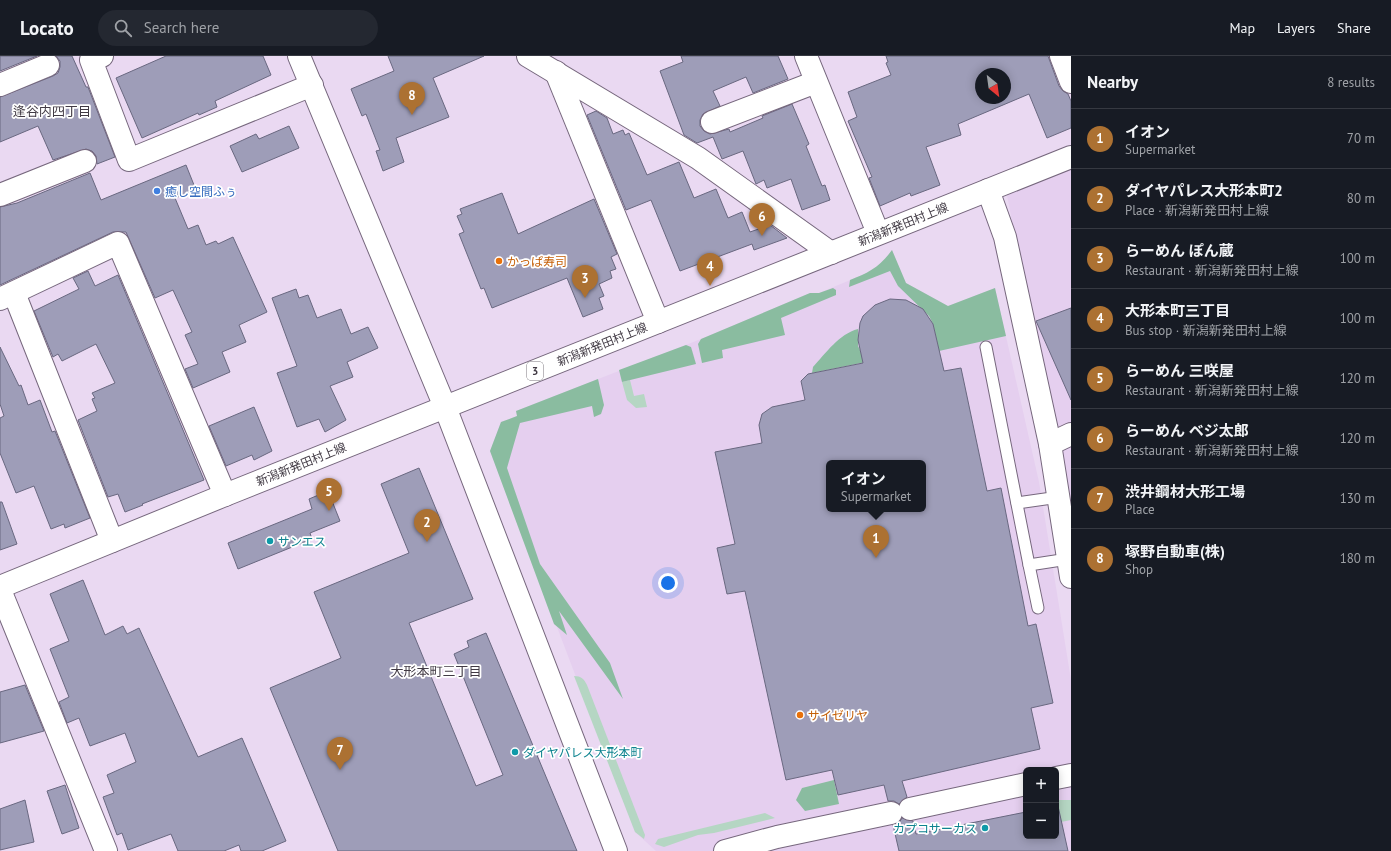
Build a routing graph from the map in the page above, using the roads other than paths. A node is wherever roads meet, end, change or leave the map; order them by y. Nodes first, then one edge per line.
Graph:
1 (102, 56) edge
2 (299, 56) edge
3 (528, 56) edge
4 (806, 56) edge
5 (1061, 56) edge
6 (48, 65) dead end
7 (556, 72) junction
8 (816, 82) junction
9 (1071, 82) edge
10 (0, 85) edge
11 (312, 86) junction
12 (712, 122) dead end
13 (1071, 157) edge
14 (85, 161) dead end
15 (988, 190) junction
16 (0, 195) edge
17 (878, 233) junction
18 (831, 253) junction
19 (7, 296) edge
20 (658, 322) junction
21 (986, 347) dead end
22 (445, 407) junction
23 (1071, 434) edge
24 (1050, 444) junction
25 (224, 495) junction
26 (1059, 497) junction
27 (1017, 503) junction
28 (112, 541) junction
29 (1030, 565) junction
30 (1070, 568) edge
31 (0, 586) edge
32 (0, 590) edge
33 (1038, 608) dead end
34 (1071, 774) edge
35 (1059, 777) edge
36 (1023, 785) edge
37 (106, 851) edge
38 (616, 851) edge
39 (725, 851) edge

1 - 11 street
2 - 11 street
3 - 7 street
4 - 8 street
5 - 9 street
6 - 10 street
7 - 18 street
7 - 20 street
8 - 12 street
8 - 17 street
11 - 22 street
13 - 15 street, 新潟新発田村上線 / 3
14 - 16 street
15 - 17 street, 新潟新発田村上線 / 3
15 - 24 street
17 - 18 street, 新潟新発田村上線 / 3
18 - 20 street, 新潟新発田村上線 / 3
19 - 25 street
19 - 28 street
20 - 22 street, 新潟新発田村上線 / 3
21 - 27 lane
22 - 25 street, 新潟新発田村上線 / 3
22 - 38 street
23 - 24 street
24 - 26 street
25 - 28 street, 新潟新発田村上線 / 3
26 - 27 lane
26 - 30 street
27 - 29 lane
28 - 31 street, 新潟新発田村上線 / 3
29 - 30 lane
29 - 33 lane
32 - 37 street
34 - 35 street
36 - 39 street

